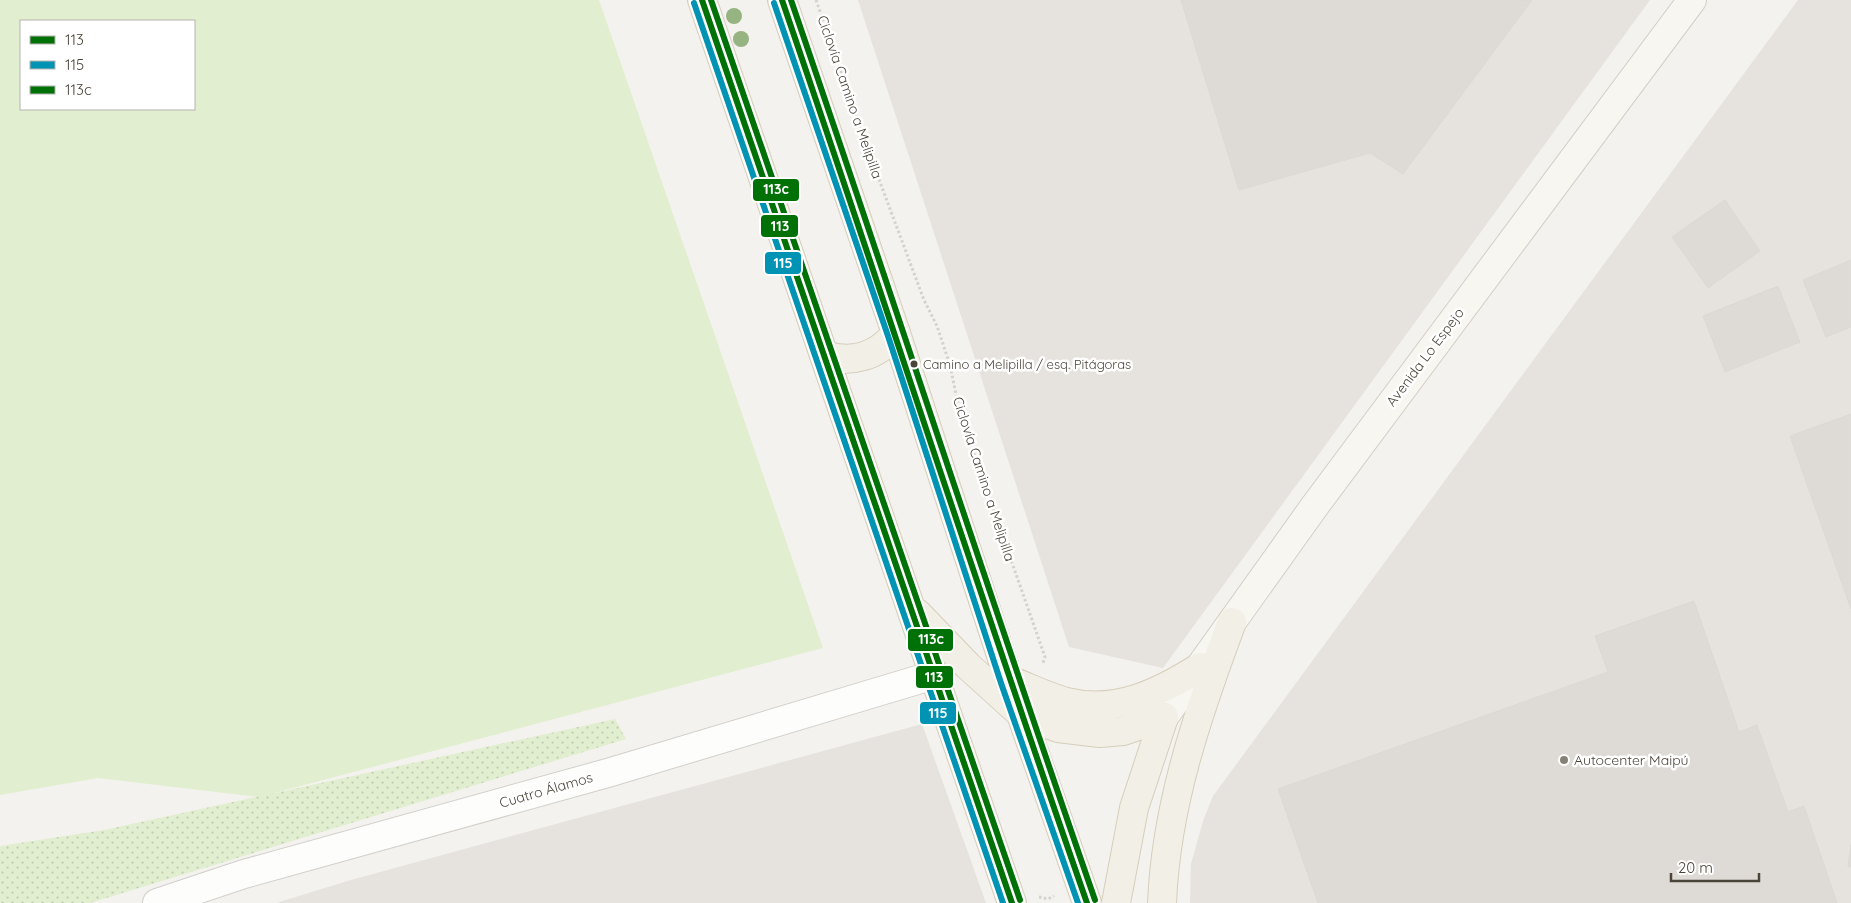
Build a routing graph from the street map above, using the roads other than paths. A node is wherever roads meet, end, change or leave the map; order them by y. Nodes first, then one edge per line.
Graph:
1 (702, 0) edge
2 (782, 0) edge
3 (1692, 0) edge
4 (896, 332) junction
5 (824, 355) junction
6 (910, 606) junction
7 (1232, 622) junction
8 (1200, 667) junction
9 (934, 675) junction
10 (1010, 680) junction
11 (1021, 714) junction
12 (1164, 717) junction
13 (157, 903) edge
14 (1012, 903) edge
15 (1087, 903) edge
16 (1116, 903) edge
17 (1162, 903) edge

1 - 5 main road
2 - 4 main road
3 - 7 main road, Avenida Lo Espejo
4 - 5 main road
4 - 10 main road
5 - 6 main road
6 - 9 main road
6 - 11 main road
7 - 8 main road, Avenida Lo Espejo
7 - 17 main road
8 - 10 main road
8 - 12 main road, Avenida Lo Espejo
9 - 13 street, Cuatro Álamos
9 - 14 main road
10 - 11 main road
11 - 12 main road
11 - 15 main road
12 - 16 main road

